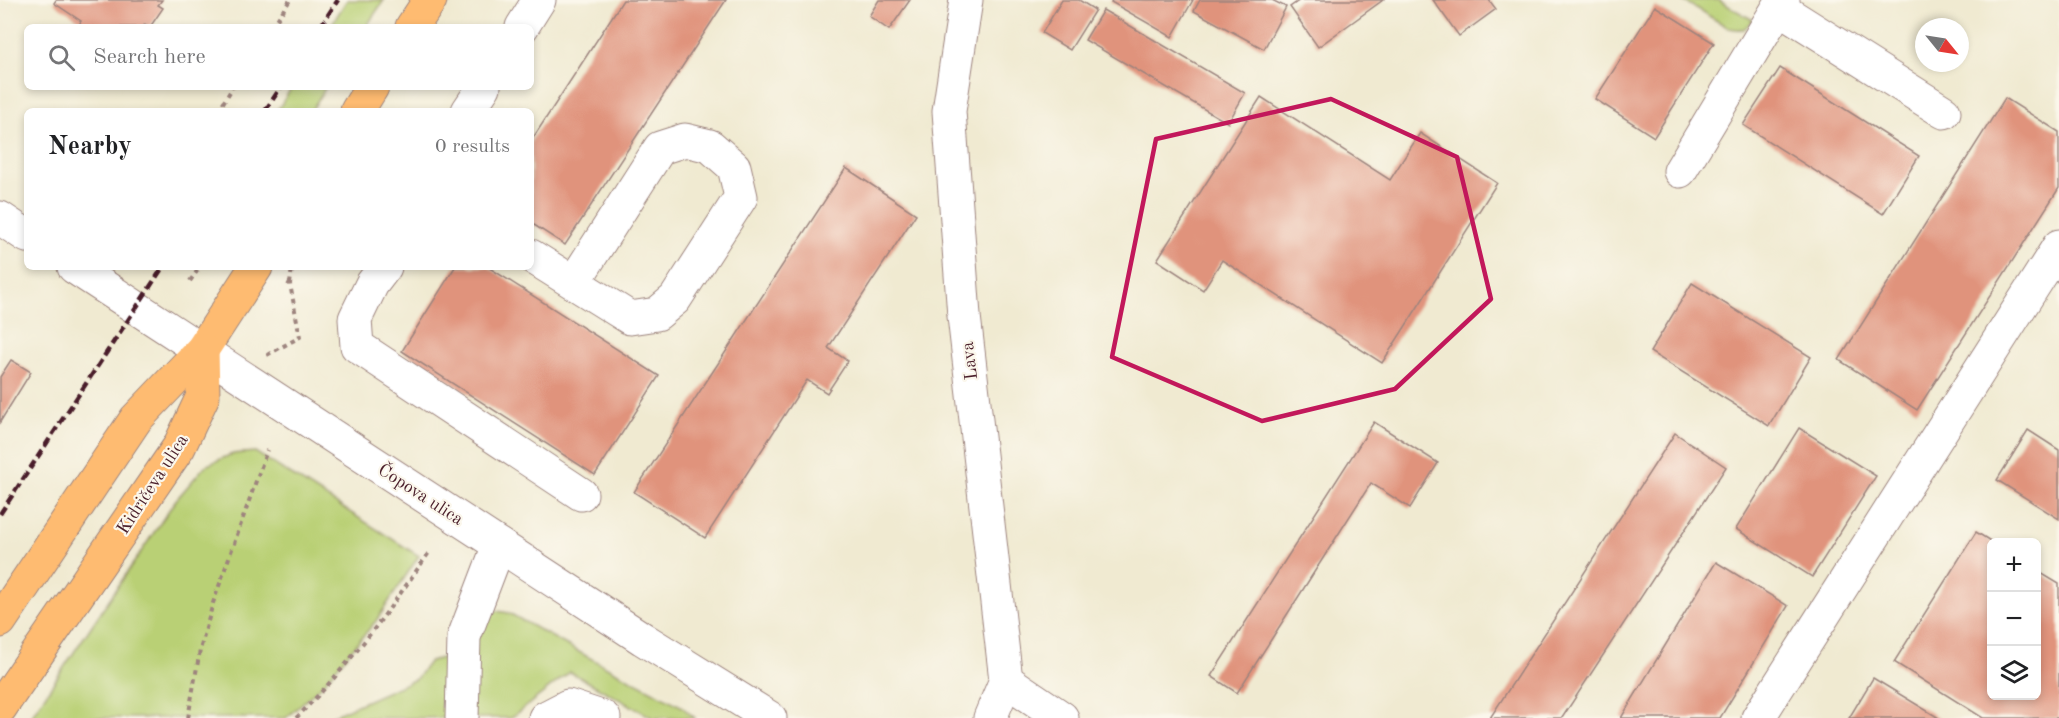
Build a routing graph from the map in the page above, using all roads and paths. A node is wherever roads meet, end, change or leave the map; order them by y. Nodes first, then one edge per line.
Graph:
1 (290, 0) edge
2 (430, 0) edge
3 (539, 0) edge
4 (966, 0) edge
5 (1781, 4) edge
6 (274, 24) edge
7 (414, 24) edge
8 (524, 24) edge
9 (231, 90) edge
10 (370, 90) edge
11 (482, 90) edge
12 (220, 108) edge
13 (359, 108) edge
14 (470, 108) edge
15 (1944, 112) dead end
16 (1680, 171) dead end
17 (0, 218) edge
18 (24, 234) edge
19 (2059, 246) edge
20 (534, 258) edge
21 (79, 270) edge
22 (198, 270) edge
23 (253, 270) edge
24 (292, 270) edge
25 (383, 270) edge
26 (190, 281) dead end
27 (574, 282) junction
28 (290, 284) dead end
29 (202, 350) junction
30 (267, 450) dead end
31 (581, 494) dead end
32 (499, 545) junction
33 (430, 551) dead end
34 (0, 621) edge
35 (1006, 680) junction
36 (0, 708) edge
37 (188, 718) edge
38 (296, 718) edge
39 (462, 718) edge
40 (545, 718) edge
41 (604, 718) edge
42 (770, 718) edge
43 (990, 718) edge
44 (1062, 718) edge
45 (1758, 718) edge

1 - 6 path
2 - 7 main road
3 - 8 street
4 - 35 street, Lava
5 - 15 street
5 - 16 street
9 - 12 path
10 - 13 main road
11 - 14 street
17 - 18 street
19 - 45 street
20 - 27 street
21 - 29 street, Čopova ulica
22 - 26 path
23 - 29 main road
24 - 28 path
25 - 31 street
27 - 27 street
29 - 32 street, Čopova ulica
29 - 34 main road
29 - 36 main road, Kidričeva ulica
30 - 37 path
32 - 39 street
32 - 42 street, Čopova ulica
33 - 38 path
35 - 43 street, Lava
35 - 44 street
40 - 41 street

